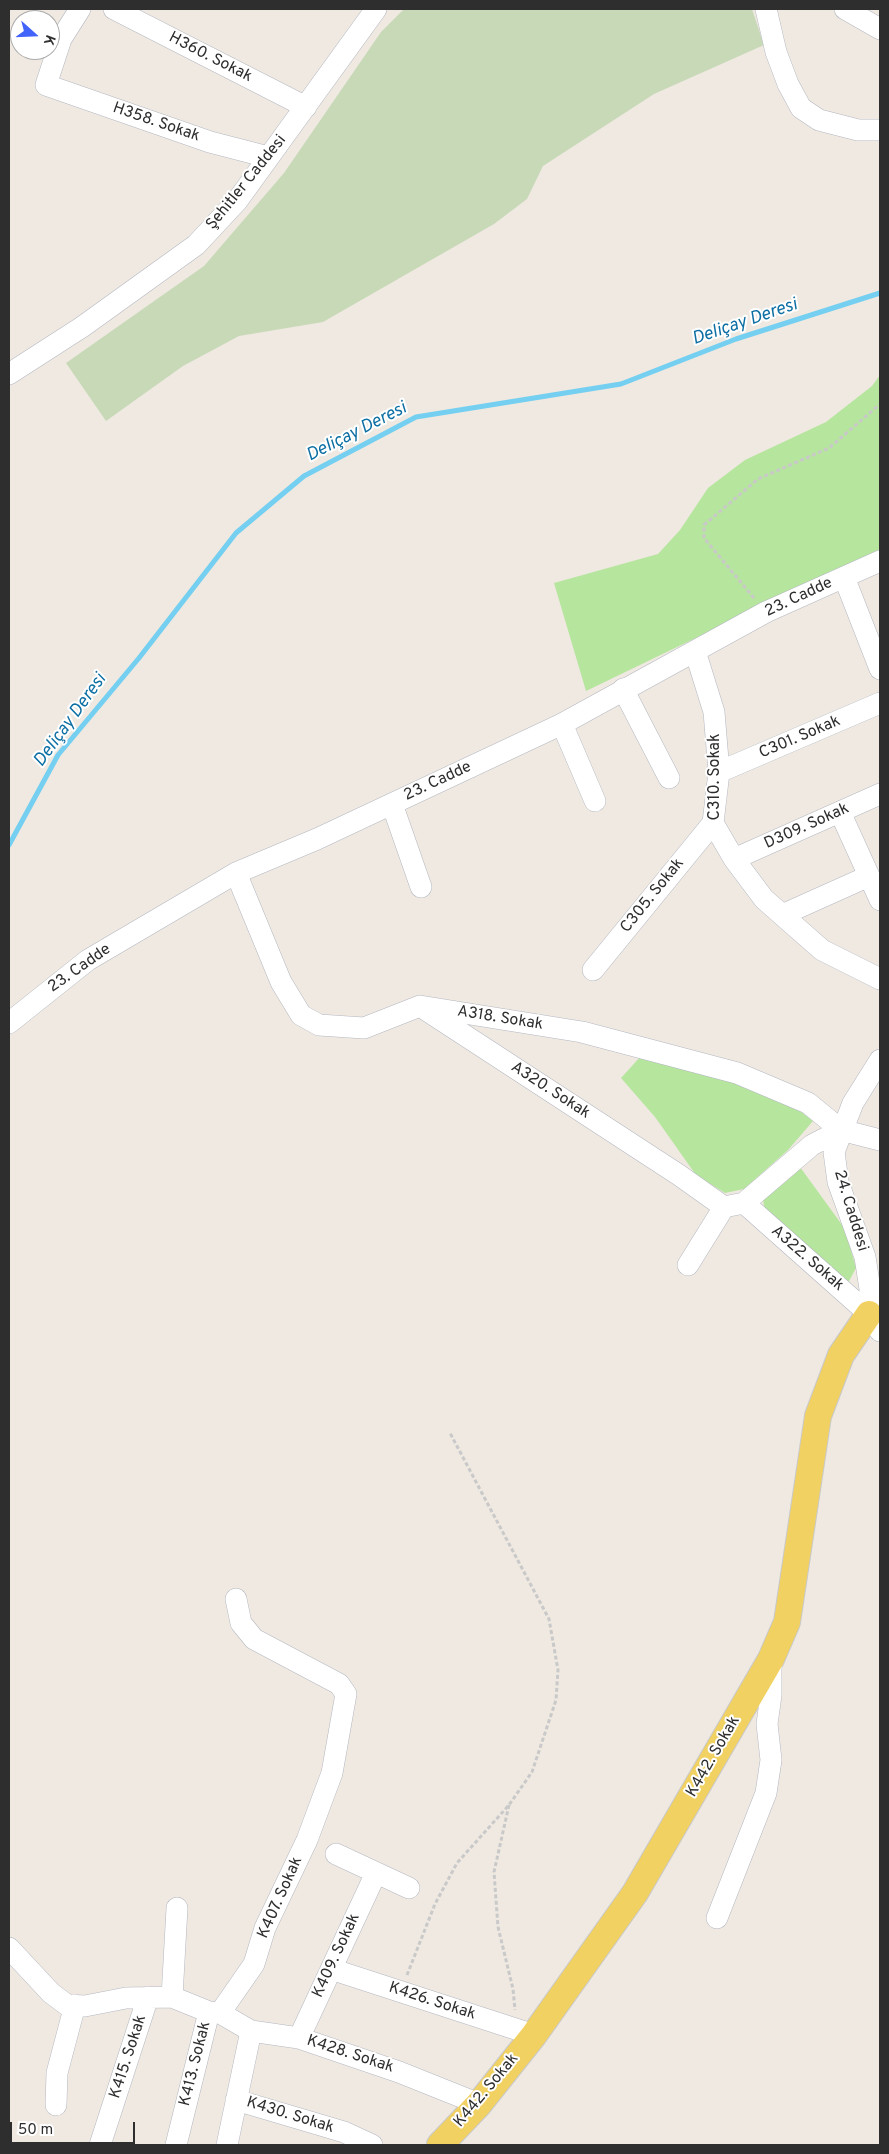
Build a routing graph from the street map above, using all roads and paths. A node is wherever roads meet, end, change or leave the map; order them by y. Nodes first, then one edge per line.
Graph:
1 (114, 9) edge
2 (376, 9) edge
3 (766, 9) edge
4 (845, 9) edge
5 (72, 13) edge
6 (880, 29) edge
7 (306, 108) junction
8 (880, 130) edge
9 (268, 157) junction
10 (9, 374) edge
11 (880, 404) edge
12 (880, 561) edge
13 (844, 577) junction
14 (766, 612) junction
15 (695, 651) junction
16 (880, 669) edge
17 (624, 690) junction
18 (880, 703) edge
19 (562, 724) junction
20 (719, 772) junction
21 (669, 778) dead end
22 (880, 794) edge
23 (595, 801) dead end
24 (392, 804) junction
25 (840, 812) junction
26 (713, 823) junction
27 (734, 859) junction
28 (236, 873) junction
29 (869, 876) junction
30 (421, 887) dead end
31 (880, 900) edge
32 (782, 915) junction
33 (593, 970) dead end
34 (880, 979) edge
35 (420, 1006) junction
36 (9, 1023) edge
37 (880, 1060) edge
38 (841, 1130) junction
39 (880, 1140) edge
40 (734, 1205) junction
41 (688, 1265) dead end
42 (875, 1322) edge
43 (450, 1433) dead end
44 (236, 1599) dead end
45 (771, 1659) junction
46 (509, 1805) junction
47 (336, 1854) dead end
48 (376, 1873) junction
49 (409, 1888) dead end
50 (177, 1908) dead end
51 (717, 1918) dead end
52 (9, 1948) edge
53 (331, 1969) junction
54 (400, 1992) junction
55 (148, 1997) junction
56 (172, 1998) junction
57 (75, 2006) junction
58 (214, 2013) junction
59 (251, 2031) junction
60 (523, 2032) junction
61 (299, 2038) junction
62 (236, 2100) junction
63 (479, 2104) junction
64 (56, 2105) dead end
65 (100, 2145) edge
66 (176, 2145) edge
67 (226, 2145) edge
68 (372, 2145) edge
69 (440, 2145) edge

1 - 7 street, H360. Sokak
2 - 7 street, Şehitler Caddesi
3 - 8 street
4 - 6 street
5 - 9 street, H358. Sokak
7 - 9 street, Şehitler Caddesi
9 - 10 street, Şehitler Caddesi
11 - 14 path
12 - 13 street, 23. Cadde
13 - 14 street, 23. Cadde
13 - 16 street
14 - 15 street, 23. Cadde
15 - 17 street, 23. Cadde
15 - 20 street, C310. Sokak
17 - 19 street, 23. Cadde
17 - 21 street
18 - 20 street, C301. Sokak
19 - 23 street
19 - 24 street, 23. Cadde
20 - 26 street, C310. Sokak
22 - 25 street, D309. Sokak
24 - 28 street, 23. Cadde
24 - 30 street
25 - 27 street, D309. Sokak
25 - 29 street
26 - 27 street, C310. Sokak
26 - 33 street, C305. Sokak
27 - 32 street, C310. Sokak
28 - 35 street
28 - 36 street, 23. Cadde
29 - 31 street
29 - 32 street
32 - 34 street, C310. Sokak
35 - 38 street, A318. Sokak
35 - 40 street, A320. Sokak
37 - 38 street, 24. Caddesi
38 - 39 street
38 - 40 street
38 - 42 street, 24. Caddesi
40 - 41 street
40 - 42 street, A322. Sokak
42 - 45 main road, K442. Sokak
43 - 46 path
44 - 58 street, K407. Sokak
45 - 51 street
45 - 60 main road, K442. Sokak
46 - 54 path
46 - 60 path
47 - 48 street
48 - 49 street
48 - 53 street, K409. Sokak
50 - 56 street
52 - 57 street
53 - 54 street, K426. Sokak
53 - 61 street, K409. Sokak
54 - 60 street, K426. Sokak
55 - 56 street
55 - 57 street
55 - 65 street, K415. Sokak
56 - 58 street
57 - 64 street
58 - 59 street, K428. Sokak
58 - 66 street, K413. Sokak
59 - 61 street, K428. Sokak
59 - 62 street
60 - 63 main road, K442. Sokak
61 - 63 street, K428. Sokak
62 - 67 street
62 - 68 street, K430. Sokak
63 - 69 main road, K442. Sokak

